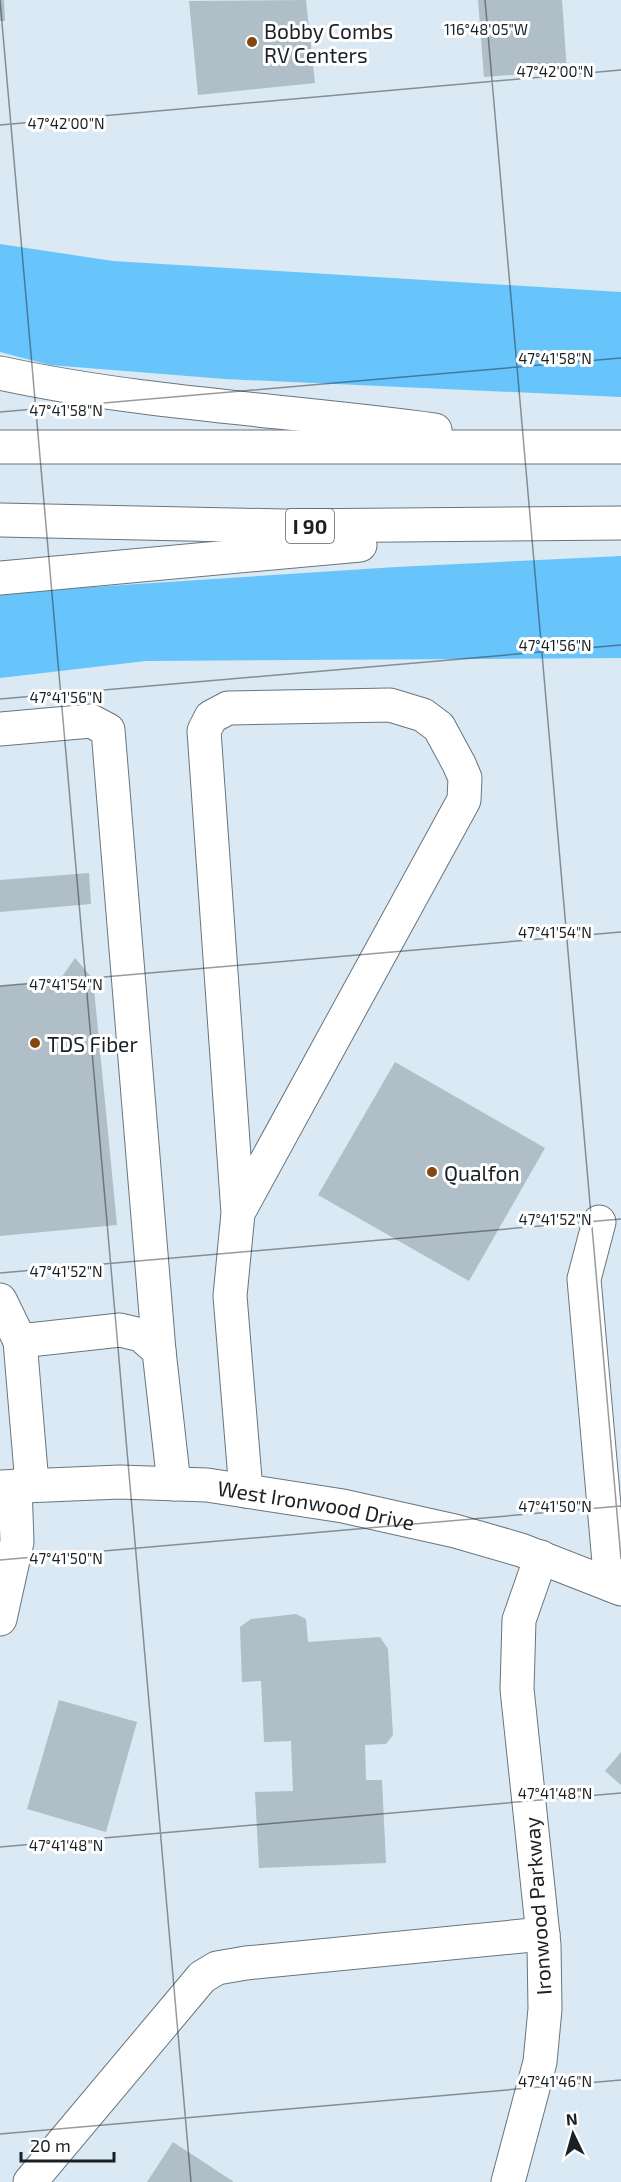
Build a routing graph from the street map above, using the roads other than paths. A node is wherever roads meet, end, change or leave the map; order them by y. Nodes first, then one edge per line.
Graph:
1 (0, 373) edge
2 (0, 447) edge
3 (621, 447) edge
4 (561, 448) junction
5 (0, 520) edge
6 (605, 523) edge
7 (0, 578) edge
8 (0, 729) edge
9 (238, 1213) junction
10 (599, 1222) dead end
11 (0, 1300) edge
12 (20, 1341) junction
13 (159, 1350) junction
14 (174, 1484) junction
15 (16, 1485) edge
16 (246, 1491) junction
17 (541, 1557) junction
18 (616, 1587) edge
19 (0, 1619) edge
20 (543, 1934) junction
21 (30, 2182) edge
22 (508, 2182) edge

1 - 4 main road
2 - 4 main road
3 - 4 main road
5 - 6 main road, I 90
6 - 7 main road, I 90
8 - 13 main road
9 - 9 main road
9 - 16 main road
10 - 18 main road
11 - 12 main road
12 - 13 main road
12 - 15 main road
13 - 14 main road
14 - 15 main road, West Ironwood Drive
14 - 16 main road, West Ironwood Drive
15 - 19 main road
16 - 17 main road, West Ironwood Drive
17 - 18 main road, West Ironwood Drive
17 - 20 main road, Ironwood Parkway
20 - 21 main road
20 - 22 main road, Ironwood Parkway

